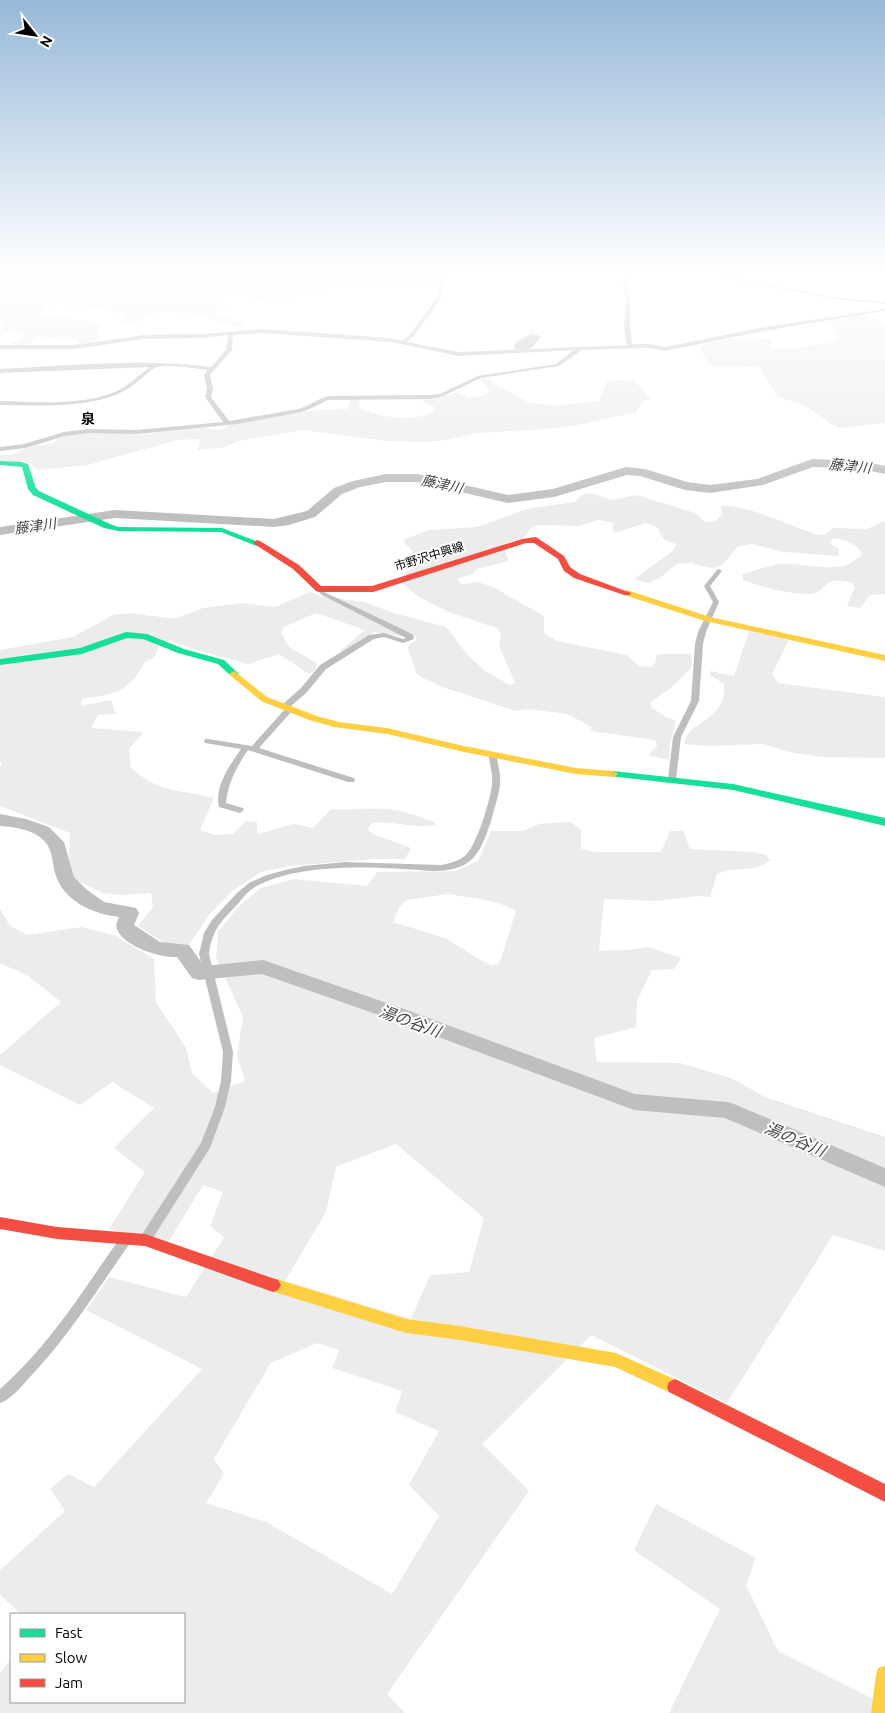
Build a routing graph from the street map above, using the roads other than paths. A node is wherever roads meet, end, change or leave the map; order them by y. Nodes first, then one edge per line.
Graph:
1 (224, 356) edge
2 (568, 356) edge
3 (154, 365) junction
4 (212, 369) junction
5 (0, 371) edge
6 (0, 403) edge
7 (226, 423) junction
8 (0, 449) edge
9 (0, 463) edge
10 (719, 571) dead end
11 (319, 589) junction
12 (708, 619) junction
13 (885, 658) edge
14 (0, 662) edge
15 (287, 708) junction
16 (208, 741) dead end
17 (250, 748) junction
18 (492, 754) junction
19 (672, 779) junction
20 (351, 780) dead end
21 (240, 810) dead end
22 (885, 822) edge
23 (0, 1223) edge
24 (126, 1239) junction
25 (145, 1240) junction
26 (0, 1397) edge
27 (885, 1493) edge
28 (885, 1675) edge
29 (880, 1713) edge

1 - 4 street
2 - 7 street
3 - 4 street
3 - 5 street
3 - 6 street
4 - 7 street
7 - 8 street
9 - 11 street
10 - 12 street
11 - 12 street, 市野沢中興線
11 - 15 street
12 - 13 street, 市野沢中興線
12 - 19 street
14 - 15 street
15 - 17 street
15 - 18 street
16 - 17 street
17 - 20 street
17 - 21 street
18 - 19 street
18 - 25 street
19 - 22 street
23 - 24 street
24 - 25 street
24 - 26 street
25 - 27 street
28 - 29 street

